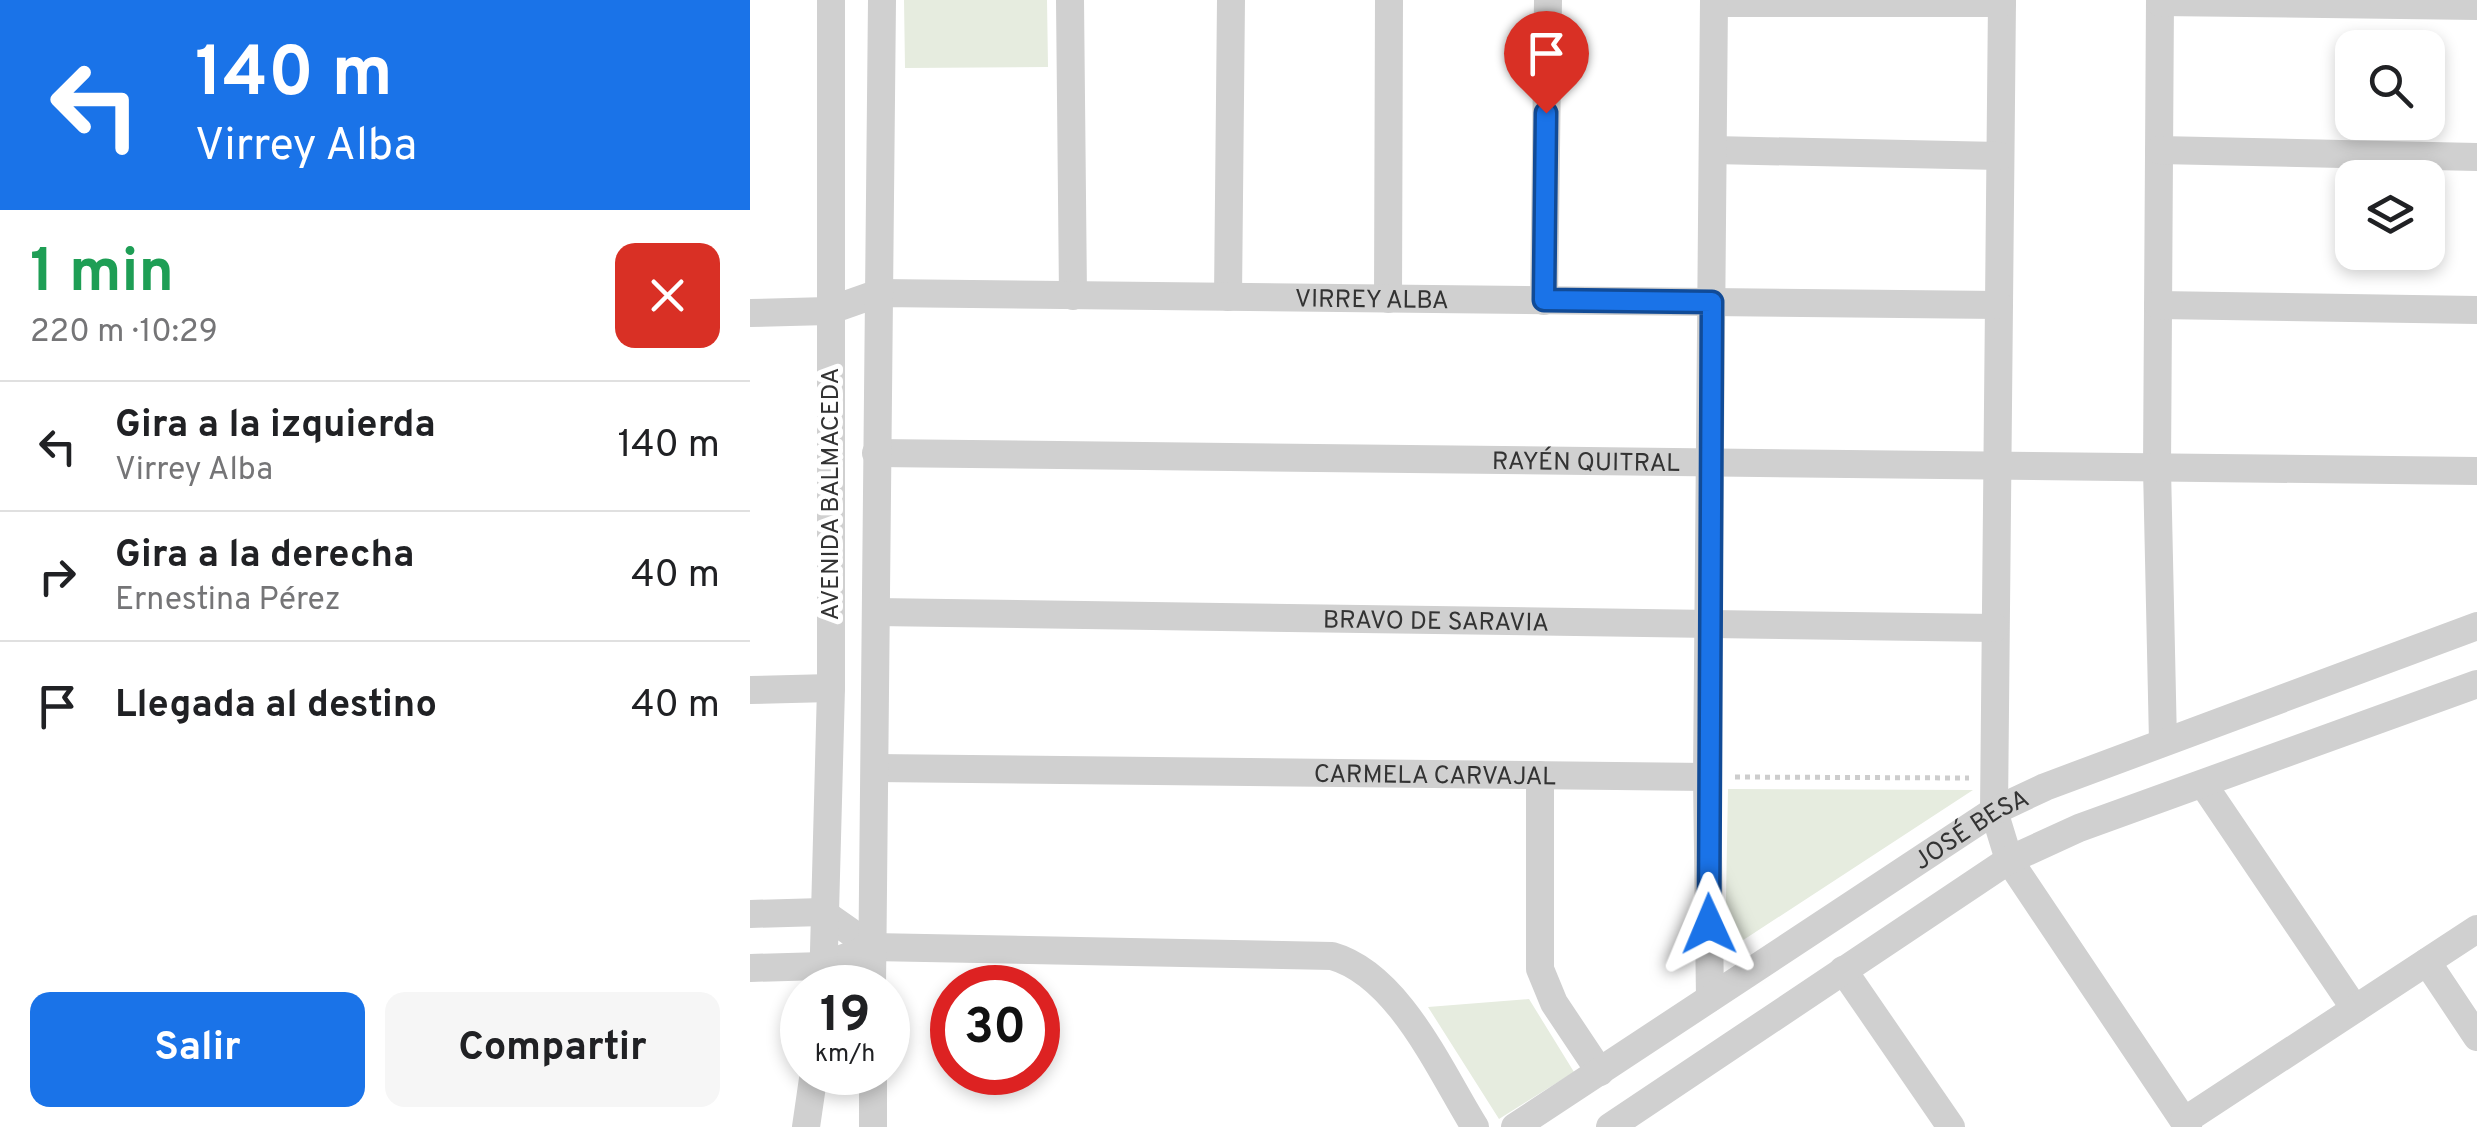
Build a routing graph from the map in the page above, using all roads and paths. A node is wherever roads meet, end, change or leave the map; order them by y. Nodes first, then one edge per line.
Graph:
1 (832, 0) edge
2 (882, 0) edge
3 (1070, 0) edge
4 (1231, 0) edge
5 (1390, 0) edge
6 (1548, 0) edge
7 (2160, 1) edge
8 (1714, 2) edge
9 (2002, 2) edge
10 (2477, 6) edge
11 (1713, 150) junction
12 (2159, 150) junction
13 (2000, 156) junction
14 (2477, 157) edge
15 (879, 293) junction
16 (1073, 296) junction
17 (1228, 297) junction
18 (1388, 299) junction
19 (1544, 300) junction
20 (1712, 302) junction
21 (1999, 305) junction
22 (2158, 305) junction
23 (2477, 310) edge
24 (828, 311) junction
25 (750, 314) edge
26 (876, 454) junction
27 (1710, 462) junction
28 (1997, 466) junction
29 (2157, 468) junction
30 (2477, 471) edge
31 (876, 612) junction
32 (1708, 624) junction
33 (2477, 626) edge
34 (1995, 628) junction
35 (2477, 684) edge
36 (831, 688) junction
37 (750, 690) edge
38 (2163, 742) junction
39 (875, 768) junction
40 (1540, 775) junction
41 (1707, 777) junction
42 (1993, 778) junction
43 (2203, 784) junction
44 (1994, 811) junction
45 (2009, 860) junction
46 (822, 912) junction
47 (750, 914) edge
48 (2477, 929) edge
49 (872, 948) junction
50 (2427, 962) junction
51 (823, 965) edge
52 (843, 965) edge
53 (872, 965) edge
54 (750, 968) edge
55 (1843, 970) junction
56 (780, 972) edge
57 (1710, 998) junction
58 (2355, 1009) junction
59 (2477, 1037) edge
60 (1600, 1072) junction
61 (811, 1095) edge
62 (873, 1095) edge
63 (2186, 1124) edge
64 (806, 1127) edge
65 (873, 1127) edge
66 (1475, 1127) edge
67 (1514, 1127) edge
68 (1610, 1127) edge
69 (1951, 1127) edge

1 - 24 street, AVENIDA BALMACEDA
2 - 15 street, AVENIDA BALMACEDA
3 - 16 street
4 - 17 street
5 - 18 street
6 - 19 street
7 - 10 street
7 - 12 street
8 - 9 street
8 - 11 street
9 - 13 street
11 - 13 street
11 - 20 street
12 - 14 street
12 - 22 street
13 - 21 street
15 - 16 street, VIRREY ALBA
15 - 24 street, VIRREY ALBA
15 - 26 street, AVENIDA BALMACEDA
16 - 17 street, VIRREY ALBA
17 - 18 street, VIRREY ALBA
18 - 19 street, VIRREY ALBA
19 - 20 street, VIRREY ALBA
20 - 21 street, VIRREY ALBA
20 - 27 street
21 - 28 street
22 - 23 street
22 - 29 street
24 - 25 street, VIRREY ALBA
24 - 36 street, AVENIDA BALMACEDA
26 - 27 street, RAYÉN QUITRAL
26 - 31 street, AVENIDA BALMACEDA
27 - 28 street, RAYÉN QUITRAL
27 - 32 street
28 - 29 street, RAYÉN QUITRAL
28 - 34 street
29 - 30 street, RAYÉN QUITRAL
29 - 38 street
31 - 32 street, BRAVO DE SARAVIA
31 - 39 street, AVENIDA BALMACEDA
32 - 34 street, BRAVO DE SARAVIA
32 - 41 street
33 - 38 street, JOSÉ BESA
34 - 42 street
35 - 43 street
36 - 37 street
36 - 46 street, AVENIDA BALMACEDA
38 - 44 street, JOSÉ BESA
39 - 40 street, CARMELA CARVAJAL
39 - 49 street, AVENIDA BALMACEDA
40 - 41 street, CARMELA CARVAJAL
40 - 60 street
41 - 42 path
41 - 57 street
42 - 44 street
43 - 45 street
43 - 58 street
44 - 45 street
44 - 57 street, JOSÉ BESA
45 - 55 street
45 - 63 street
46 - 47 street
46 - 49 street
46 - 51 street, AVENIDA BALMACEDA
48 - 50 street
49 - 52 street
49 - 53 street, AVENIDA BALMACEDA
49 - 66 street
50 - 58 street
50 - 59 street
54 - 56 street
55 - 68 street
55 - 69 street
57 - 60 street, JOSÉ BESA
58 - 63 street
60 - 67 street, JOSÉ BESA
61 - 64 street
62 - 65 street

